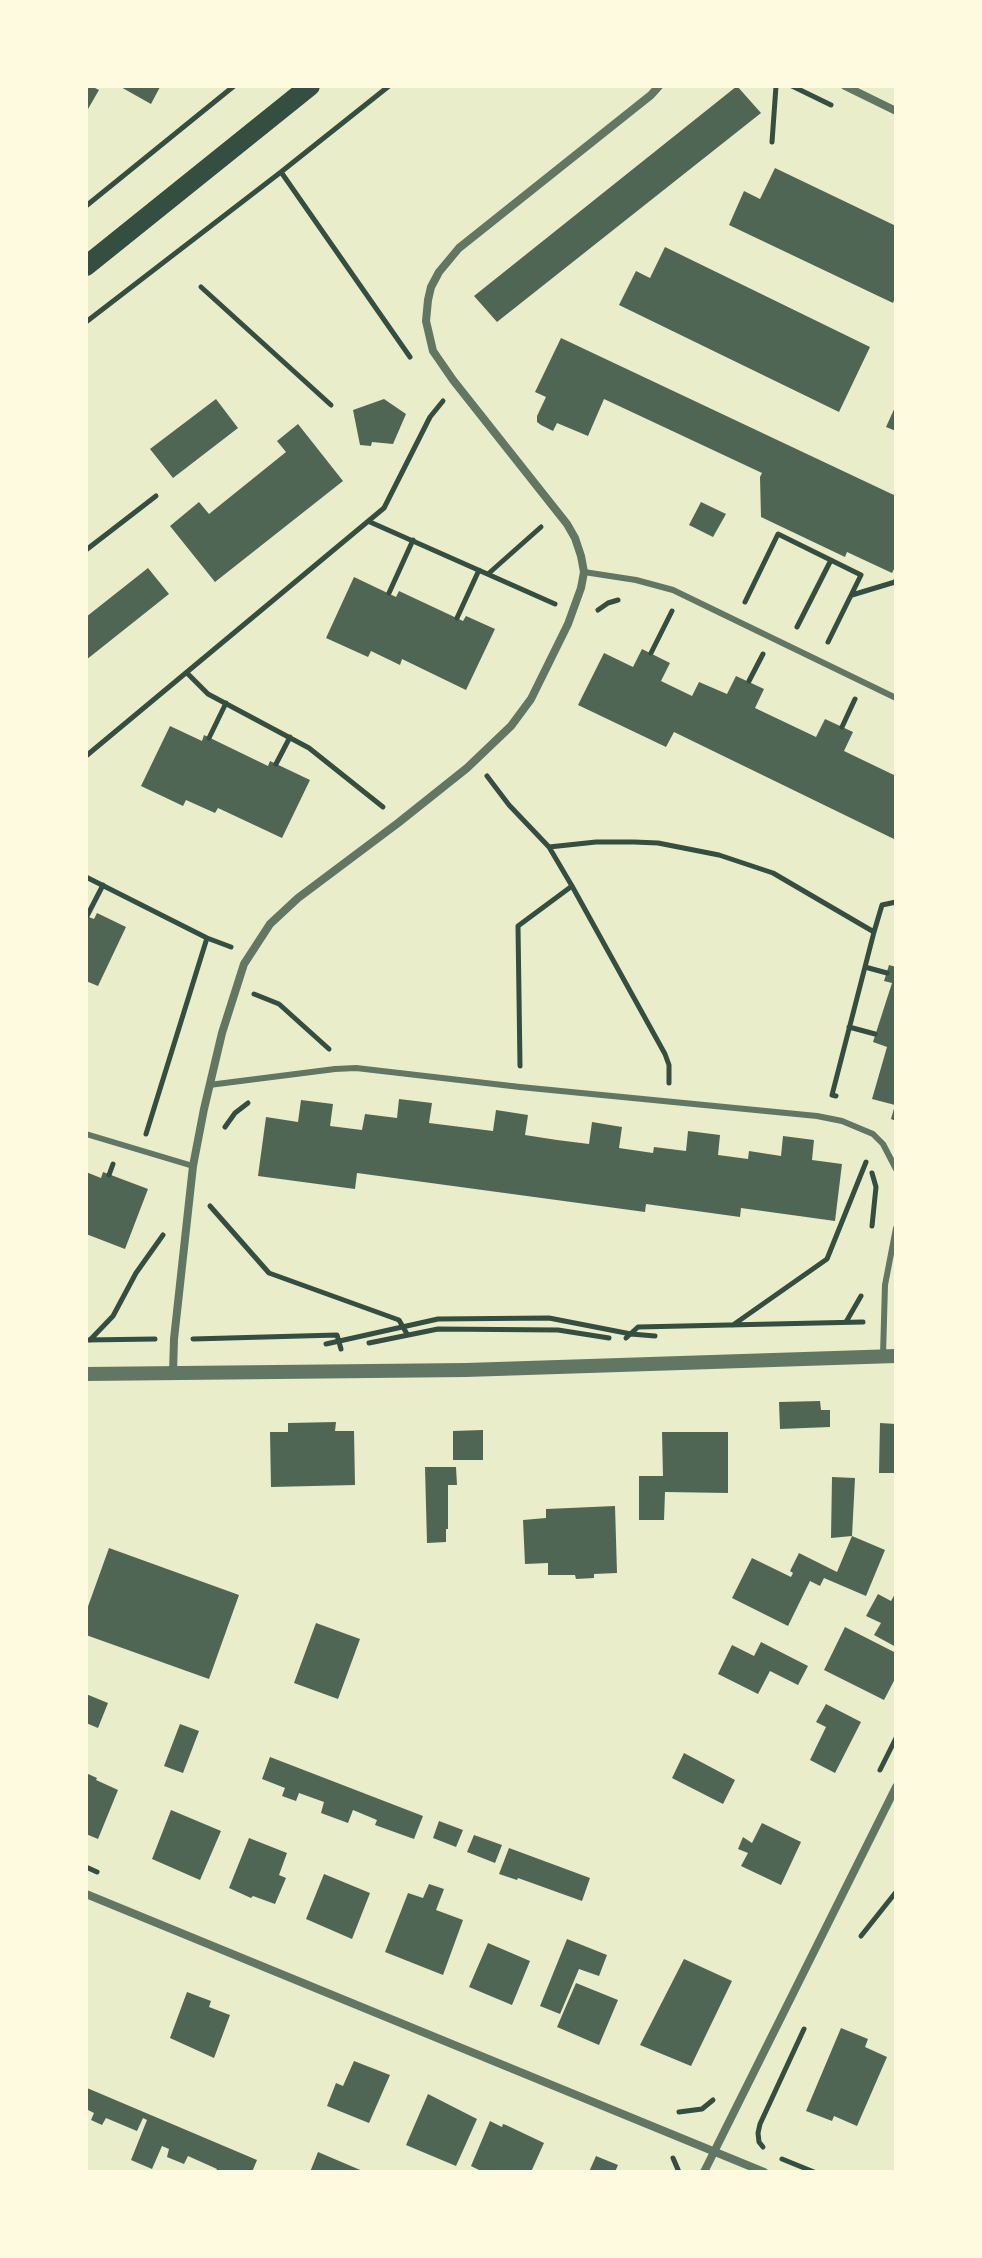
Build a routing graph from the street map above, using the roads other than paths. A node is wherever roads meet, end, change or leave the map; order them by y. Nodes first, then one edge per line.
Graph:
1 (310, 86) edge
2 (659, 86) edge
3 (845, 86) edge
4 (896, 111) edge
5 (86, 266) edge
6 (584, 572) junction
7 (896, 698) edge
8 (209, 1085) junction
9 (86, 1134) edge
10 (193, 1166) junction
11 (896, 1169) edge
12 (896, 1228) edge
13 (889, 1356) edge
14 (173, 1373) junction
15 (86, 1374) edge
16 (896, 1787) edge
17 (86, 1894) edge
18 (714, 2151) junction
19 (704, 2172) edge
20 (764, 2172) edge

1 - 5 main road
2 - 6 street
3 - 4 street
6 - 7 lane
6 - 8 street
8 - 10 street
8 - 11 lane
9 - 10 lane
10 - 14 street
12 - 13 lane
13 - 14 street
14 - 15 street
16 - 18 street
17 - 18 street
18 - 19 street
18 - 20 street

